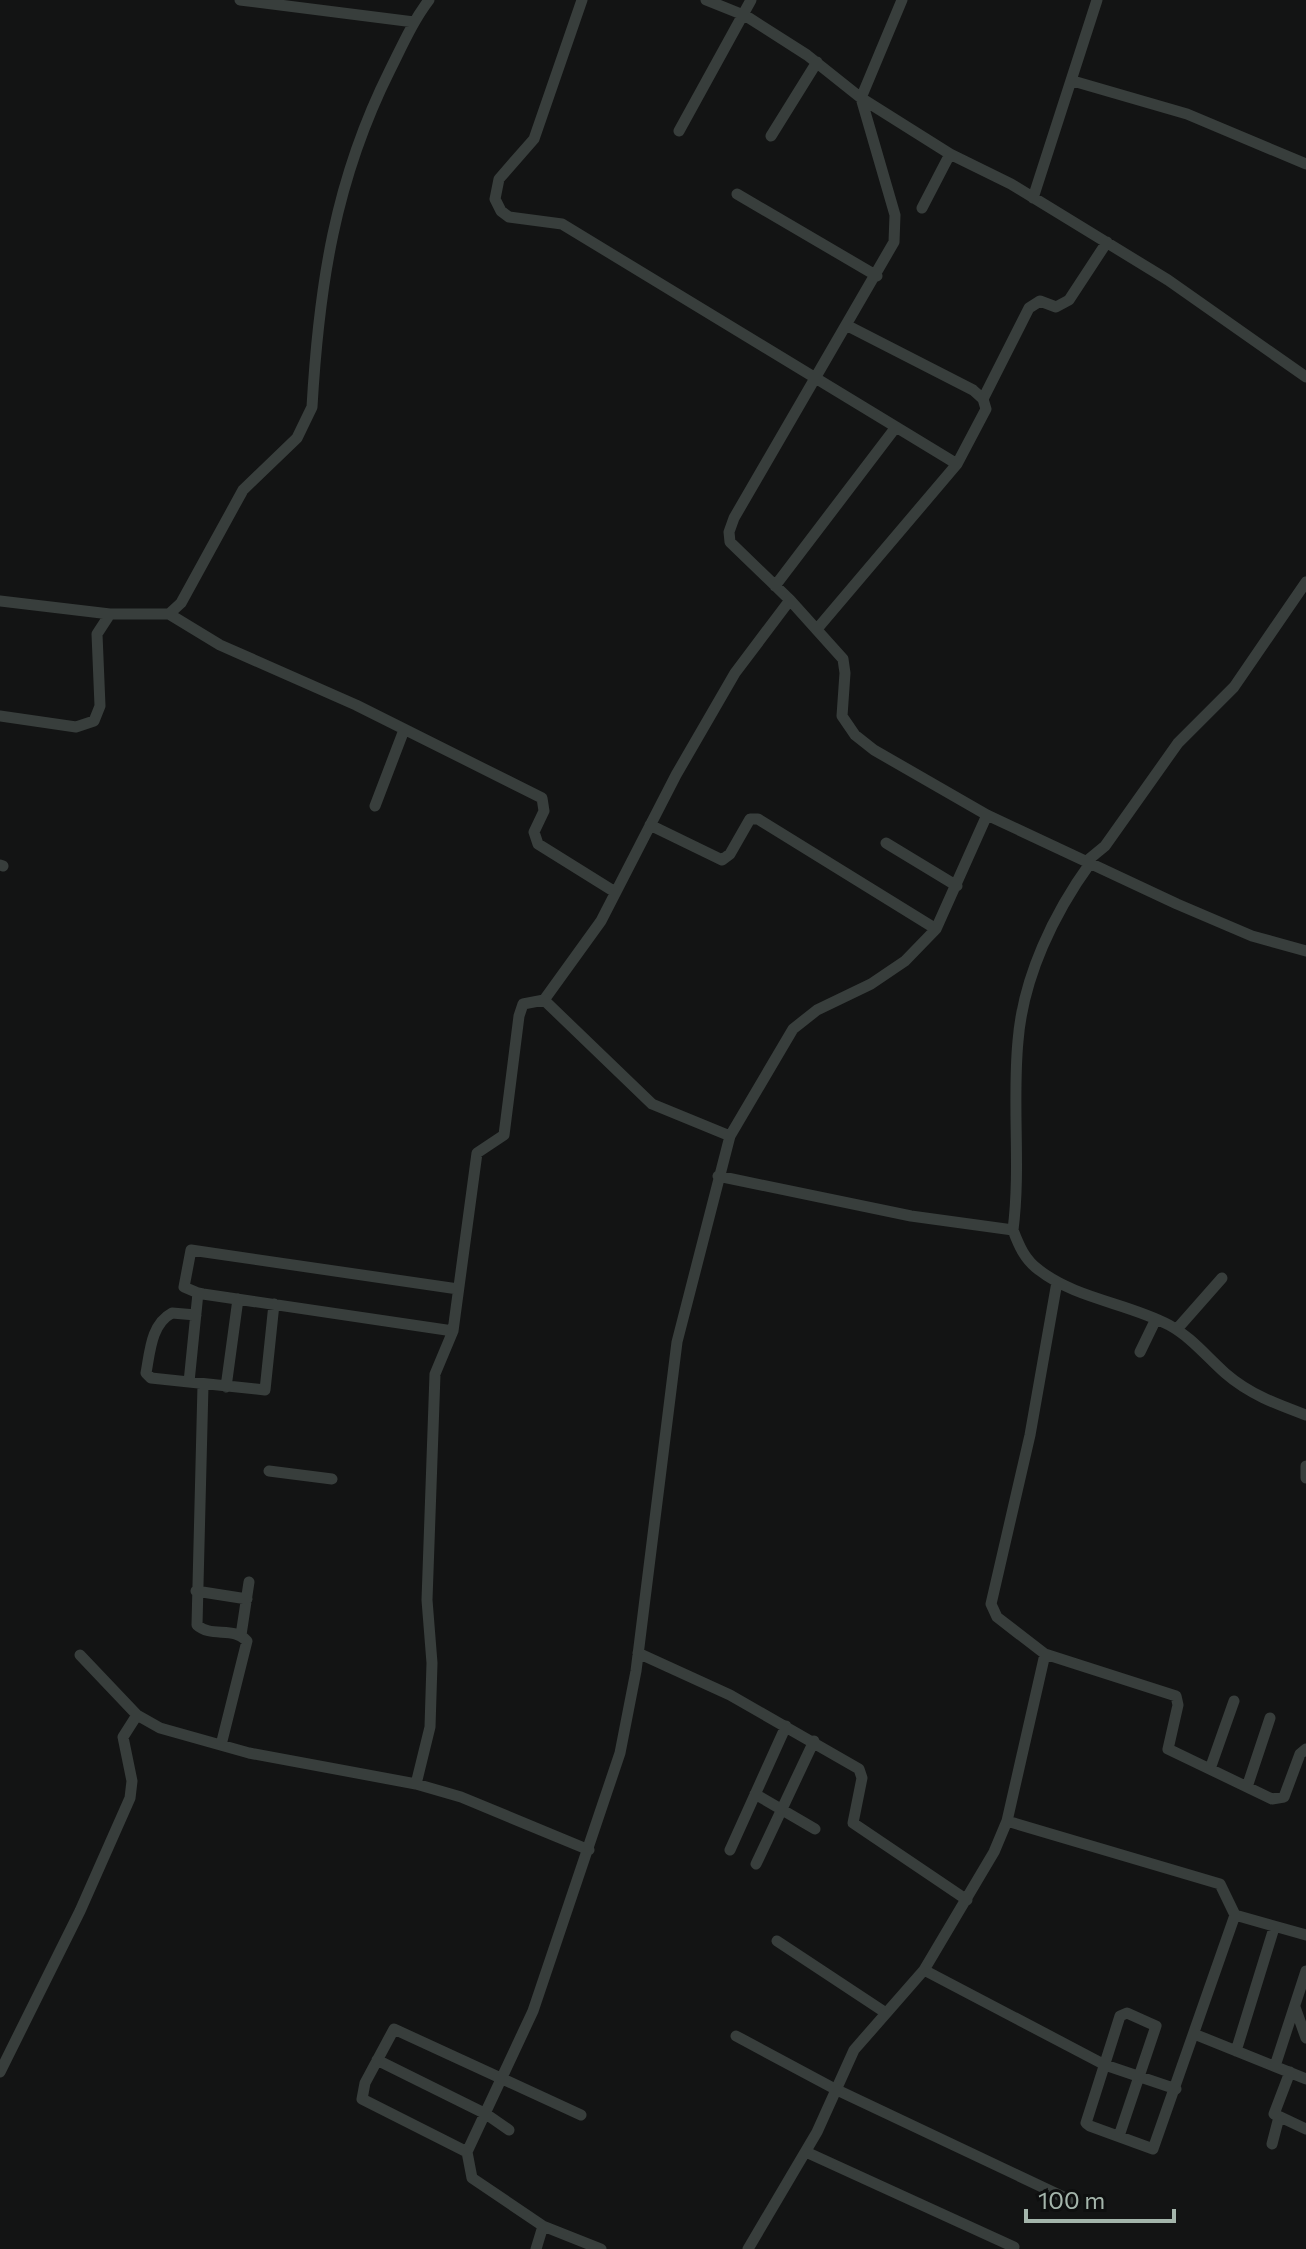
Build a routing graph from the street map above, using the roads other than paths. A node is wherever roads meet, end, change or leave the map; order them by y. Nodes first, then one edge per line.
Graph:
1 (240, 0) edge
2 (429, 0) edge
3 (582, 0) edge
4 (706, 0) edge
5 (751, 0) edge
6 (902, 0) edge
7 (1097, 0) edge
8 (746, 16) junction
9 (414, 22) junction
10 (817, 62) junction
11 (1073, 81) junction
12 (861, 98) junction
13 (679, 131) dead end
14 (771, 136) dead end
15 (950, 154) junction
16 (1306, 164) edge
17 (737, 194) dead end
18 (1033, 198) junction
19 (922, 208) dead end
20 (1107, 242) junction
21 (877, 276) junction
22 (848, 326) junction
23 (1306, 377) edge
24 (815, 379) junction
25 (983, 399) junction
26 (896, 427) junction
27 (957, 464) junction
28 (1306, 582) edge
29 (775, 586) junction
30 (790, 600) junction
31 (0, 601) edge
32 (110, 614) junction
33 (169, 614) junction
34 (817, 629) junction
35 (0, 716) edge
36 (404, 730) junction
37 (375, 806) dead end
38 (987, 815) junction
39 (650, 825) junction
40 (886, 843) dead end
41 (1090, 861) junction
42 (957, 886) junction
43 (615, 892) junction
44 (936, 929) junction
45 (1306, 951) edge
46 (544, 1000) junction
47 (730, 1136) junction
48 (718, 1176) junction
49 (1013, 1230) junction
50 (1222, 1278) dead end
51 (1057, 1282) junction
52 (458, 1289) junction
53 (198, 1293) junction
54 (238, 1299) junction
55 (274, 1304) junction
56 (196, 1315) junction
57 (1156, 1319) junction
58 (1177, 1329) junction
59 (453, 1331) junction
60 (1140, 1352) dead end
61 (189, 1382) junction
62 (203, 1385) junction
63 (226, 1387) junction
64 (1306, 1415) edge
65 (1306, 1466) edge
66 (269, 1471) dead end
67 (1306, 1478) edge
68 (332, 1479) dead end
69 (249, 1582) dead end
70 (196, 1591) junction
71 (247, 1599) junction
72 (241, 1635) junction
73 (638, 1653) junction
74 (1045, 1654) junction
75 (80, 1655) dead end
76 (1234, 1701) dead end
77 (137, 1715) junction
78 (1270, 1718) dead end
79 (786, 1726) junction
80 (814, 1741) junction
81 (221, 1745) junction
82 (1306, 1749) edge
83 (1210, 1769) junction
84 (416, 1784) junction
85 (1247, 1787) junction
86 (755, 1794) junction
87 (781, 1810) junction
88 (1007, 1821) junction
89 (815, 1829) dead end
90 (589, 1850) junction
91 (730, 1850) dead end
92 (756, 1864) dead end
93 (967, 1900) junction
94 (1235, 1915) junction
95 (1274, 1928) junction
96 (1305, 1938) edge
97 (777, 1941) dead end
98 (924, 1970) junction
99 (1306, 1971) edge
100 (1295, 2006) junction
101 (886, 2013) junction
102 (1194, 2034) junction
103 (736, 2036) dead end
104 (1306, 2038) edge
105 (1236, 2051) junction
106 (377, 2060) junction
107 (1105, 2065) junction
108 (1275, 2066) junction
109 (0, 2072) edge
110 (1290, 2072) junction
111 (503, 2077) junction
112 (1139, 2077) junction
113 (1306, 2079) edge
114 (835, 2089) junction
115 (1176, 2089) junction
116 (486, 2114) junction
117 (581, 2115) dead end
118 (1279, 2117) junction
119 (1306, 2129) edge
120 (509, 2130) dead end
121 (1119, 2136) junction
122 (1272, 2144) dead end
123 (467, 2152) junction
124 (806, 2152) junction
125 (1074, 2202) dead end
126 (543, 2226) junction
127 (1014, 2247) edge
128 (536, 2249) edge
129 (601, 2249) edge
130 (748, 2249) edge

1 - 9 street
2 - 9 street
3 - 24 street
4 - 8 street
5 - 8 street
6 - 12 street
7 - 11 street
8 - 10 street
8 - 13 street
9 - 33 street
10 - 12 street
10 - 14 street
11 - 16 street
11 - 18 street
12 - 15 street
12 - 21 street
15 - 18 street
15 - 19 street
17 - 21 street
18 - 20 street
20 - 23 street
20 - 25 street
21 - 22 street
22 - 24 street
22 - 25 street
24 - 26 street
24 - 29 street
25 - 27 street
26 - 27 street
26 - 29 street
27 - 34 street
28 - 41 street
29 - 30 street
30 - 34 street
30 - 39 street
31 - 32 street
32 - 33 street
32 - 35 street
33 - 36 street
34 - 38 street
36 - 37 street
36 - 43 street
38 - 41 street
38 - 42 street
39 - 43 street
39 - 44 street
40 - 42 street
41 - 45 street
41 - 49 street
42 - 44 street
43 - 46 street
44 - 47 street
46 - 47 street
46 - 52 street
47 - 48 street
48 - 49 street
48 - 73 street
49 - 51 street
50 - 58 street
51 - 57 street
51 - 74 street
52 - 53 street
52 - 59 street
53 - 54 street
53 - 56 street
54 - 55 street
54 - 63 street
55 - 59 street
55 - 63 street
56 - 61 street
56 - 61 street
57 - 58 street
57 - 60 street
58 - 64 street
59 - 84 street
61 - 62 street
62 - 63 street
62 - 70 street
65 - 67 street
66 - 68 street
69 - 71 street
70 - 71 street
70 - 72 street
71 - 72 street
72 - 81 street
73 - 79 street
73 - 90 street
74 - 83 street
74 - 88 street
75 - 77 street
76 - 83 street
77 - 81 street
77 - 109 street
78 - 85 street
79 - 80 street
79 - 86 street
80 - 87 street
80 - 93 street
81 - 84 street
82 - 85 street
83 - 85 street
84 - 90 street
86 - 87 street
86 - 91 street
87 - 89 street
87 - 92 street
88 - 93 street
88 - 94 street
90 - 111 street
93 - 98 street
94 - 95 street
94 - 102 street
95 - 96 street
95 - 105 street
97 - 101 street
98 - 101 street
98 - 107 street
99 - 100 street
100 - 104 street
100 - 108 street
101 - 114 street
102 - 105 street
102 - 115 street
103 - 114 street
105 - 108 street
106 - 111 street
106 - 116 street
106 - 123 street
107 - 112 street
107 - 112 street
107 - 121 street
108 - 110 street
110 - 113 street
110 - 118 street
111 - 116 street
111 - 117 street
112 - 115 street
112 - 121 street
114 - 124 street
114 - 125 street
115 - 121 street
116 - 120 street
116 - 123 street
118 - 119 street
118 - 122 street
123 - 126 street
124 - 127 street
124 - 130 street
126 - 128 street
126 - 129 street

